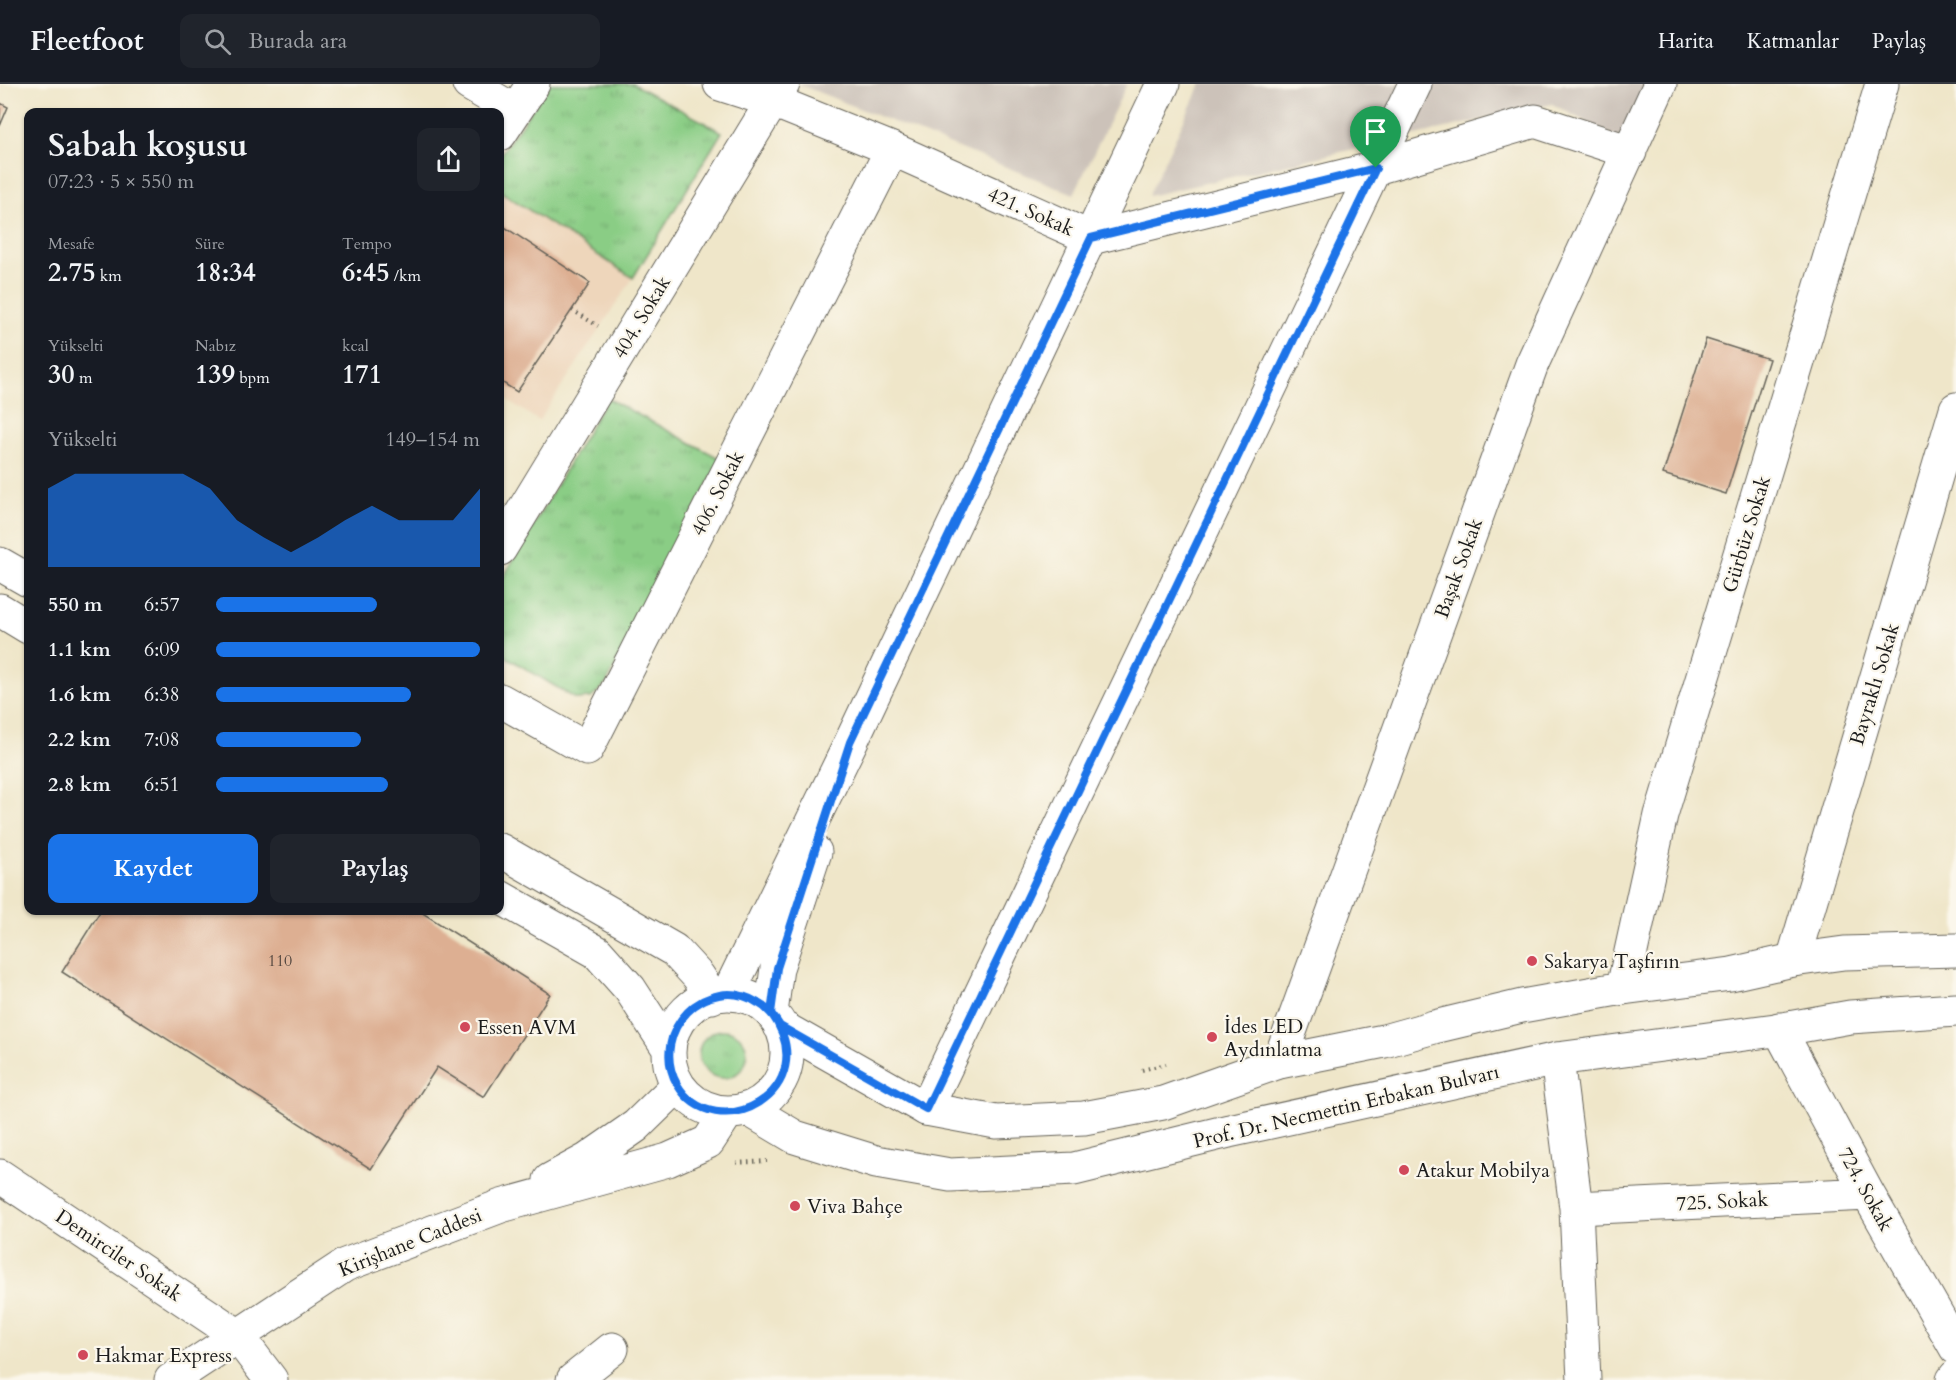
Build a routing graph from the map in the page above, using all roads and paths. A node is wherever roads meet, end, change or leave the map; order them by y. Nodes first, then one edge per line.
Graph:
1 (470, 84) edge
2 (533, 84) edge
3 (720, 84) edge
4 (1163, 84) edge
5 (1415, 84) edge
6 (1660, 84) edge
7 (1882, 84) edge
8 (778, 92) edge
9 (493, 108) edge
10 (507, 122) edge
11 (892, 149) junction
12 (1630, 152) junction
13 (1376, 168) junction
14 (1091, 238) junction
15 (572, 310) dead end
16 (601, 328) dead end
17 (1956, 410) edge
18 (1944, 491) edge
19 (504, 542) edge
20 (0, 564) edge
21 (24, 578) edge
22 (0, 610) edge
23 (24, 625) edge
24 (504, 702) edge
25 (850, 742) junction
26 (504, 852) edge
27 (504, 899) edge
28 (1956, 950) edge
29 (1793, 960) junction
30 (1623, 988) junction
31 (720, 996) junction
32 (1956, 1010) edge
33 (775, 1019) junction
34 (1779, 1029) junction
35 (669, 1049) junction
36 (1557, 1059) junction
37 (1170, 1062) dead end
38 (1279, 1062) junction
39 (1138, 1071) dead end
40 (678, 1085) junction
41 (926, 1109) junction
42 (737, 1111) junction
43 (0, 1176) edge
44 (1868, 1194) junction
45 (501, 1206) junction
46 (1575, 1208) junction
47 (237, 1335) junction
48 (1956, 1348) edge
49 (612, 1349) dead end
50 (1956, 1376) edge
51 (171, 1380) edge
52 (271, 1380) edge
53 (573, 1380) edge
54 (1584, 1380) edge
55 (1953, 1380) edge

1 - 9 street
2 - 10 street
3 - 8 street, 421. Sokak
4 - 14 street
5 - 13 street
6 - 12 street, Başak Sokak
7 - 30 street, Gürbüz Sokak
8 - 11 street, 421. Sokak
8 - 19 street, 404. Sokak
11 - 14 street, 421. Sokak
11 - 24 street, 406. Sokak
12 - 13 street, 421. Sokak
12 - 38 street, Başak Sokak
13 - 14 street, 421. Sokak
13 - 41 street
14 - 25 street
15 - 16 path
17 - 18 street, Bayraklı Sokak
18 - 29 street, Bayraklı Sokak
20 - 21 street
22 - 23 street
25 - 31 street
25 - 33 street
26 - 31 street
27 - 35 street
28 - 29 street
29 - 30 street
30 - 38 street
31 - 33 street
31 - 35 street
32 - 34 street, Prof. Dr. Necmettin Erbakan Bulvarı
33 - 41 street
33 - 42 street
34 - 36 street, Prof. Dr. Necmettin Erbakan Bulvarı
34 - 44 street, 724. Sokak
35 - 40 street
36 - 42 street, Prof. Dr. Necmettin Erbakan Bulvarı
36 - 46 street
37 - 39 path
38 - 41 street
40 - 42 street
40 - 45 street, Kirişhane Caddesi
42 - 45 street, Kirişhane Caddesi
43 - 47 street, Demirciler Sokak
44 - 46 street, 725. Sokak
44 - 48 street, 724. Sokak
45 - 47 street, Kirişhane Caddesi
46 - 54 street
47 - 51 street, Kirişhane Caddesi
47 - 52 street, Demirciler Sokak
49 - 53 street
50 - 55 street

